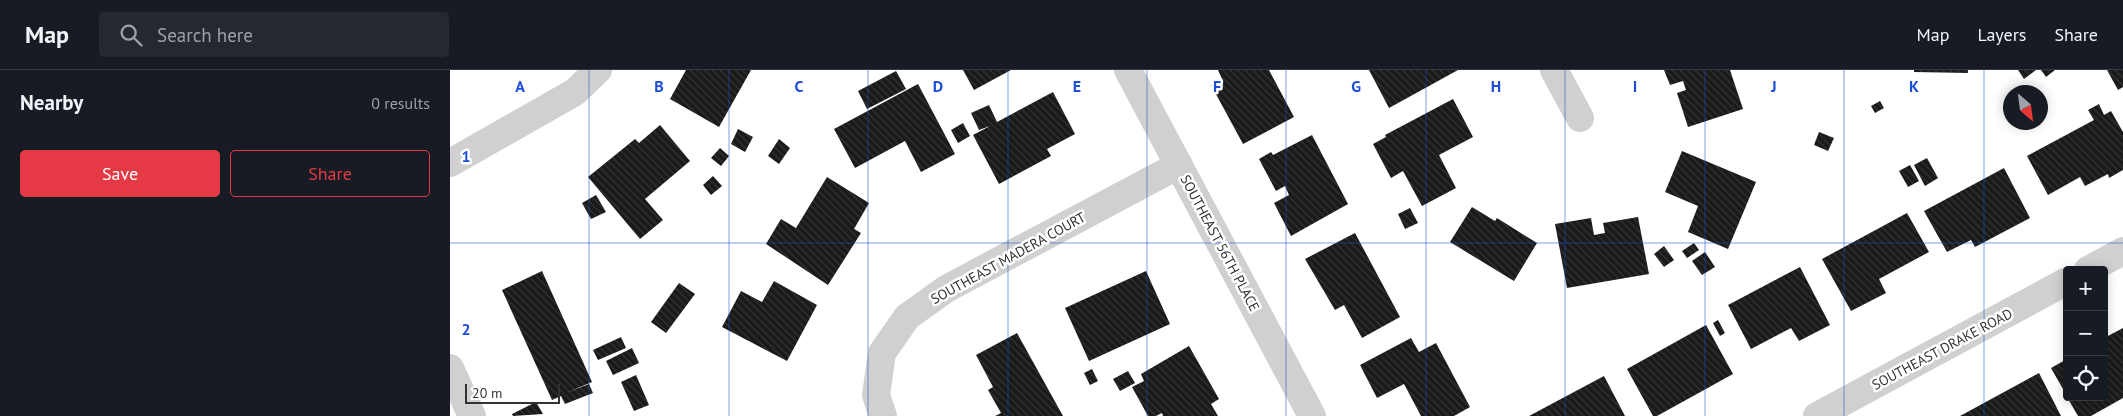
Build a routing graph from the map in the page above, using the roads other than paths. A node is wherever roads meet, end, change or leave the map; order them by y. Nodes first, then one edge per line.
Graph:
1 (598, 70) edge
2 (1128, 70) edge
3 (1554, 70) edge
4 (1580, 118) dead end
5 (450, 163) edge
6 (1180, 165) junction
7 (2123, 251) edge
8 (2095, 266) edge
9 (2063, 283) edge
10 (450, 368) edge
11 (472, 416) edge
12 (883, 416) edge
13 (1312, 416) edge
14 (1816, 416) edge

1 - 5 street
2 - 6 street, SOUTHEAST 56TH PLACE
3 - 4 street
6 - 12 street, SOUTHEAST MADERA COURT
6 - 13 street, SOUTHEAST 56TH PLACE
7 - 8 street
9 - 14 street, SOUTHEAST DRAKE ROAD
10 - 11 street

